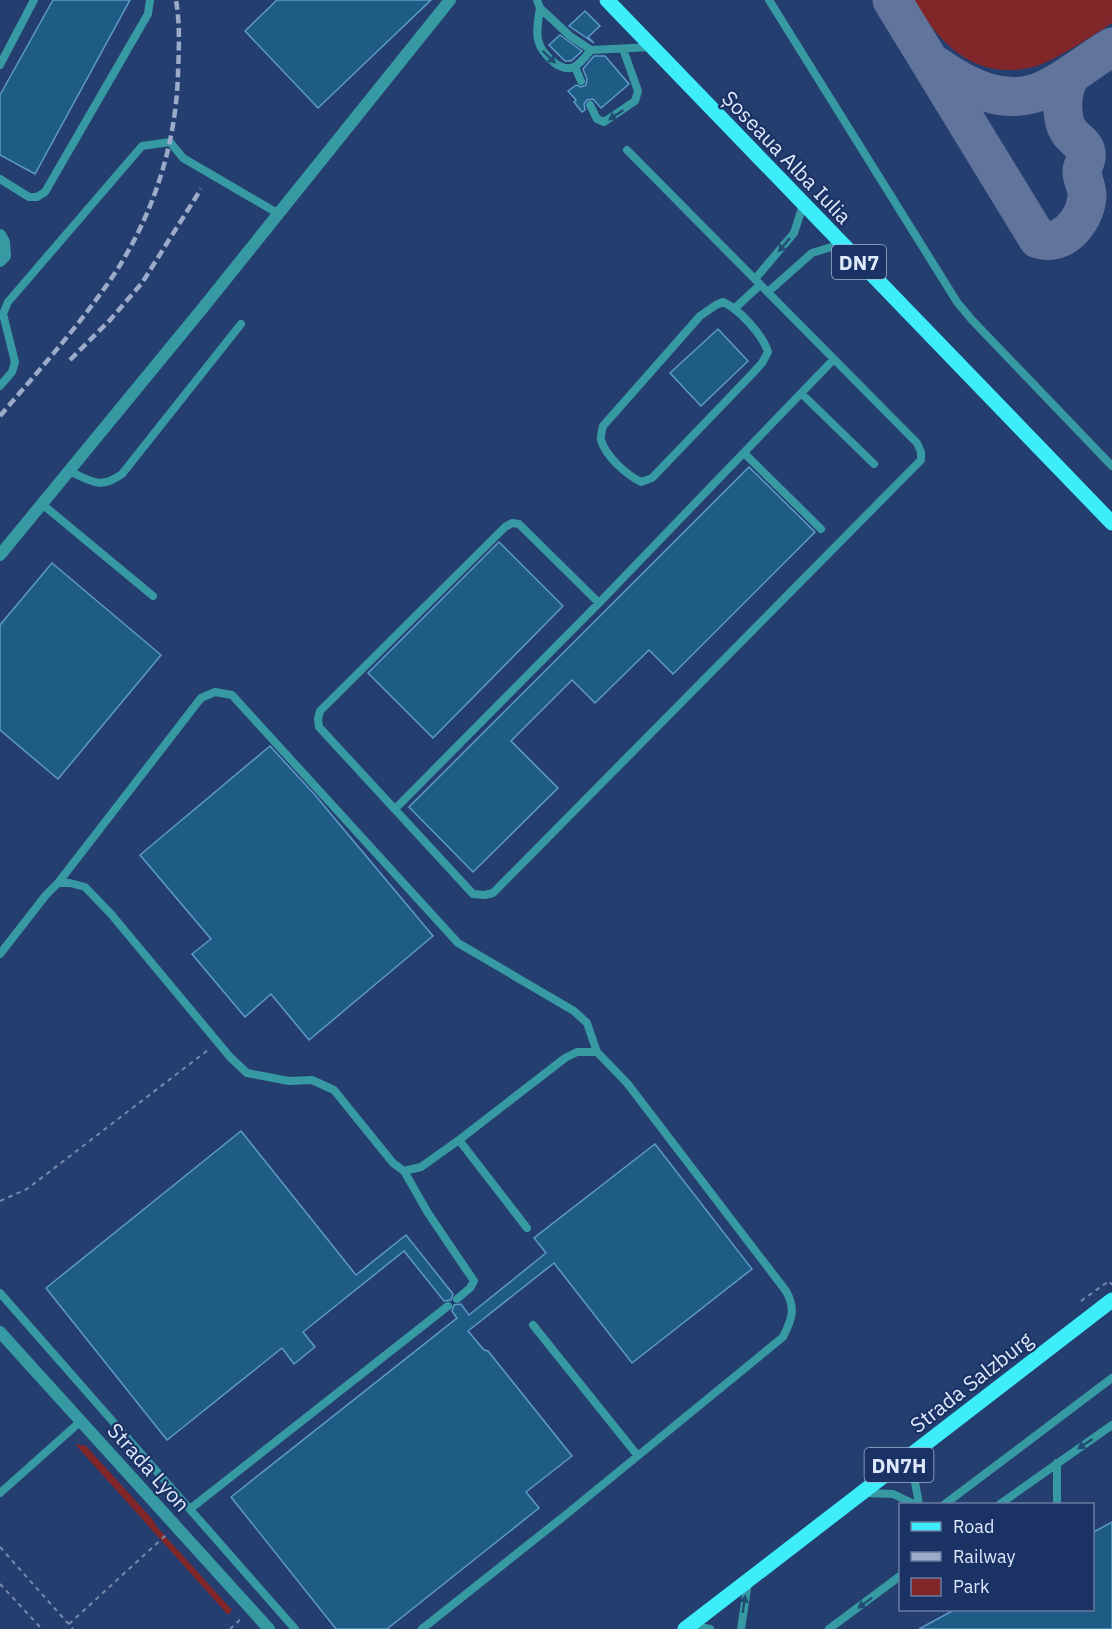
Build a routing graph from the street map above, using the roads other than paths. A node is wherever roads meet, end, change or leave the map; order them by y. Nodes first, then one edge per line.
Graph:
1 (150, 0) edge
2 (450, 0) edge
3 (607, 0) edge
4 (769, 0) edge
5 (30, 2) edge
6 (538, 4) edge
7 (652, 47) junction
8 (624, 49) junction
9 (591, 50) junction
10 (0, 65) edge
11 (575, 67) junction
12 (581, 81) dead end
13 (590, 105) dead end
14 (627, 150) dead end
15 (0, 179) edge
16 (803, 205) junction
17 (279, 214) junction
18 (0, 236) edge
19 (841, 244) junction
20 (0, 261) edge
21 (758, 282) junction
22 (768, 292) junction
23 (735, 308) junction
24 (241, 324) dead end
25 (834, 359) junction
26 (0, 386) edge
27 (801, 394) junction
28 (744, 453) junction
29 (874, 464) dead end
30 (1112, 465) edge
31 (69, 471) junction
32 (42, 504) junction
33 (1112, 523) edge
34 (821, 529) dead end
35 (0, 555) edge
36 (153, 596) dead end
37 (599, 603) junction
38 (395, 809) junction
39 (58, 883) junction
40 (0, 954) edge
41 (597, 1052) junction
42 (459, 1140) junction
43 (404, 1171) junction
44 (527, 1228) dead end
45 (0, 1293) edge
46 (457, 1299) dead end
47 (1112, 1300) edge
48 (448, 1306) dead end
49 (533, 1325) dead end
50 (0, 1332) edge
51 (1112, 1378) edge
52 (81, 1421) junction
53 (1112, 1425) edge
54 (914, 1453) junction
55 (638, 1455) junction
56 (1057, 1463) junction
57 (0, 1493) edge
58 (864, 1493) junction
59 (912, 1503) edge
60 (919, 1503) edge
61 (946, 1503) edge
62 (1001, 1503) edge
63 (1057, 1503) edge
64 (190, 1509) junction
65 (899, 1577) edge
66 (748, 1580) junction
67 (687, 1627) edge
68 (269, 1629) edge
69 (295, 1629) edge
70 (422, 1629) edge
71 (710, 1629) edge
72 (741, 1629) edge
73 (829, 1629) edge

1 - 15 lane
2 - 17 street
3 - 7 main road, Șoseaua Alba Iulia / DN7
4 - 30 lane
5 - 10 lane
6 - 9 lane
6 -> 11 lane
7 - 8 lane
7 - 16 main road, Șoseaua Alba Iulia / DN7
8 - 9 lane
8 -> 13 lane
9 - 11 lane
11 - 12 lane
14 - 21 lane
16 - 19 main road, Șoseaua Alba Iulia / DN7
16 -> 21 lane
17 - 26 lane
17 - 31 street
18 - 20 street
19 - 22 lane
19 - 33 main road, Șoseaua Alba Iulia / DN7
21 - 22 lane
21 - 23 lane
22 - 25 lane
23 - 23 lane
24 - 31 lane
25 - 27 lane
25 - 38 lane
27 - 28 lane
27 - 29 lane
28 - 34 lane
28 - 37 lane
31 - 32 street
32 - 35 street
32 - 36 lane
37 - 38 lane
37 - 38 lane
39 - 40 lane
39 - 41 lane
39 - 43 lane
41 - 42 lane
41 - 55 lane
42 - 43 lane
42 - 44 lane
43 - 46 lane
45 - 64 lane
47 - 54 main road, Strada Salzburg / DN7H
48 - 64 lane
49 - 55 lane
50 - 52 street, Strada Lyon
51 - 61 lane
52 - 57 lane
52 - 68 street, Strada Lyon
53 -> 56 lane
54 - 58 main road, Strada Salzburg / DN7H
54 - 60 lane
55 - 70 lane
56 - 62 lane
56 - 63 lane
58 - 59 lane
58 - 66 main road, Strada Salzburg / DN7H
64 - 69 lane
65 -> 73 lane
66 - 67 main road, Strada Salzburg / DN7H
72 -> 66 lane
67 - 71 lane

